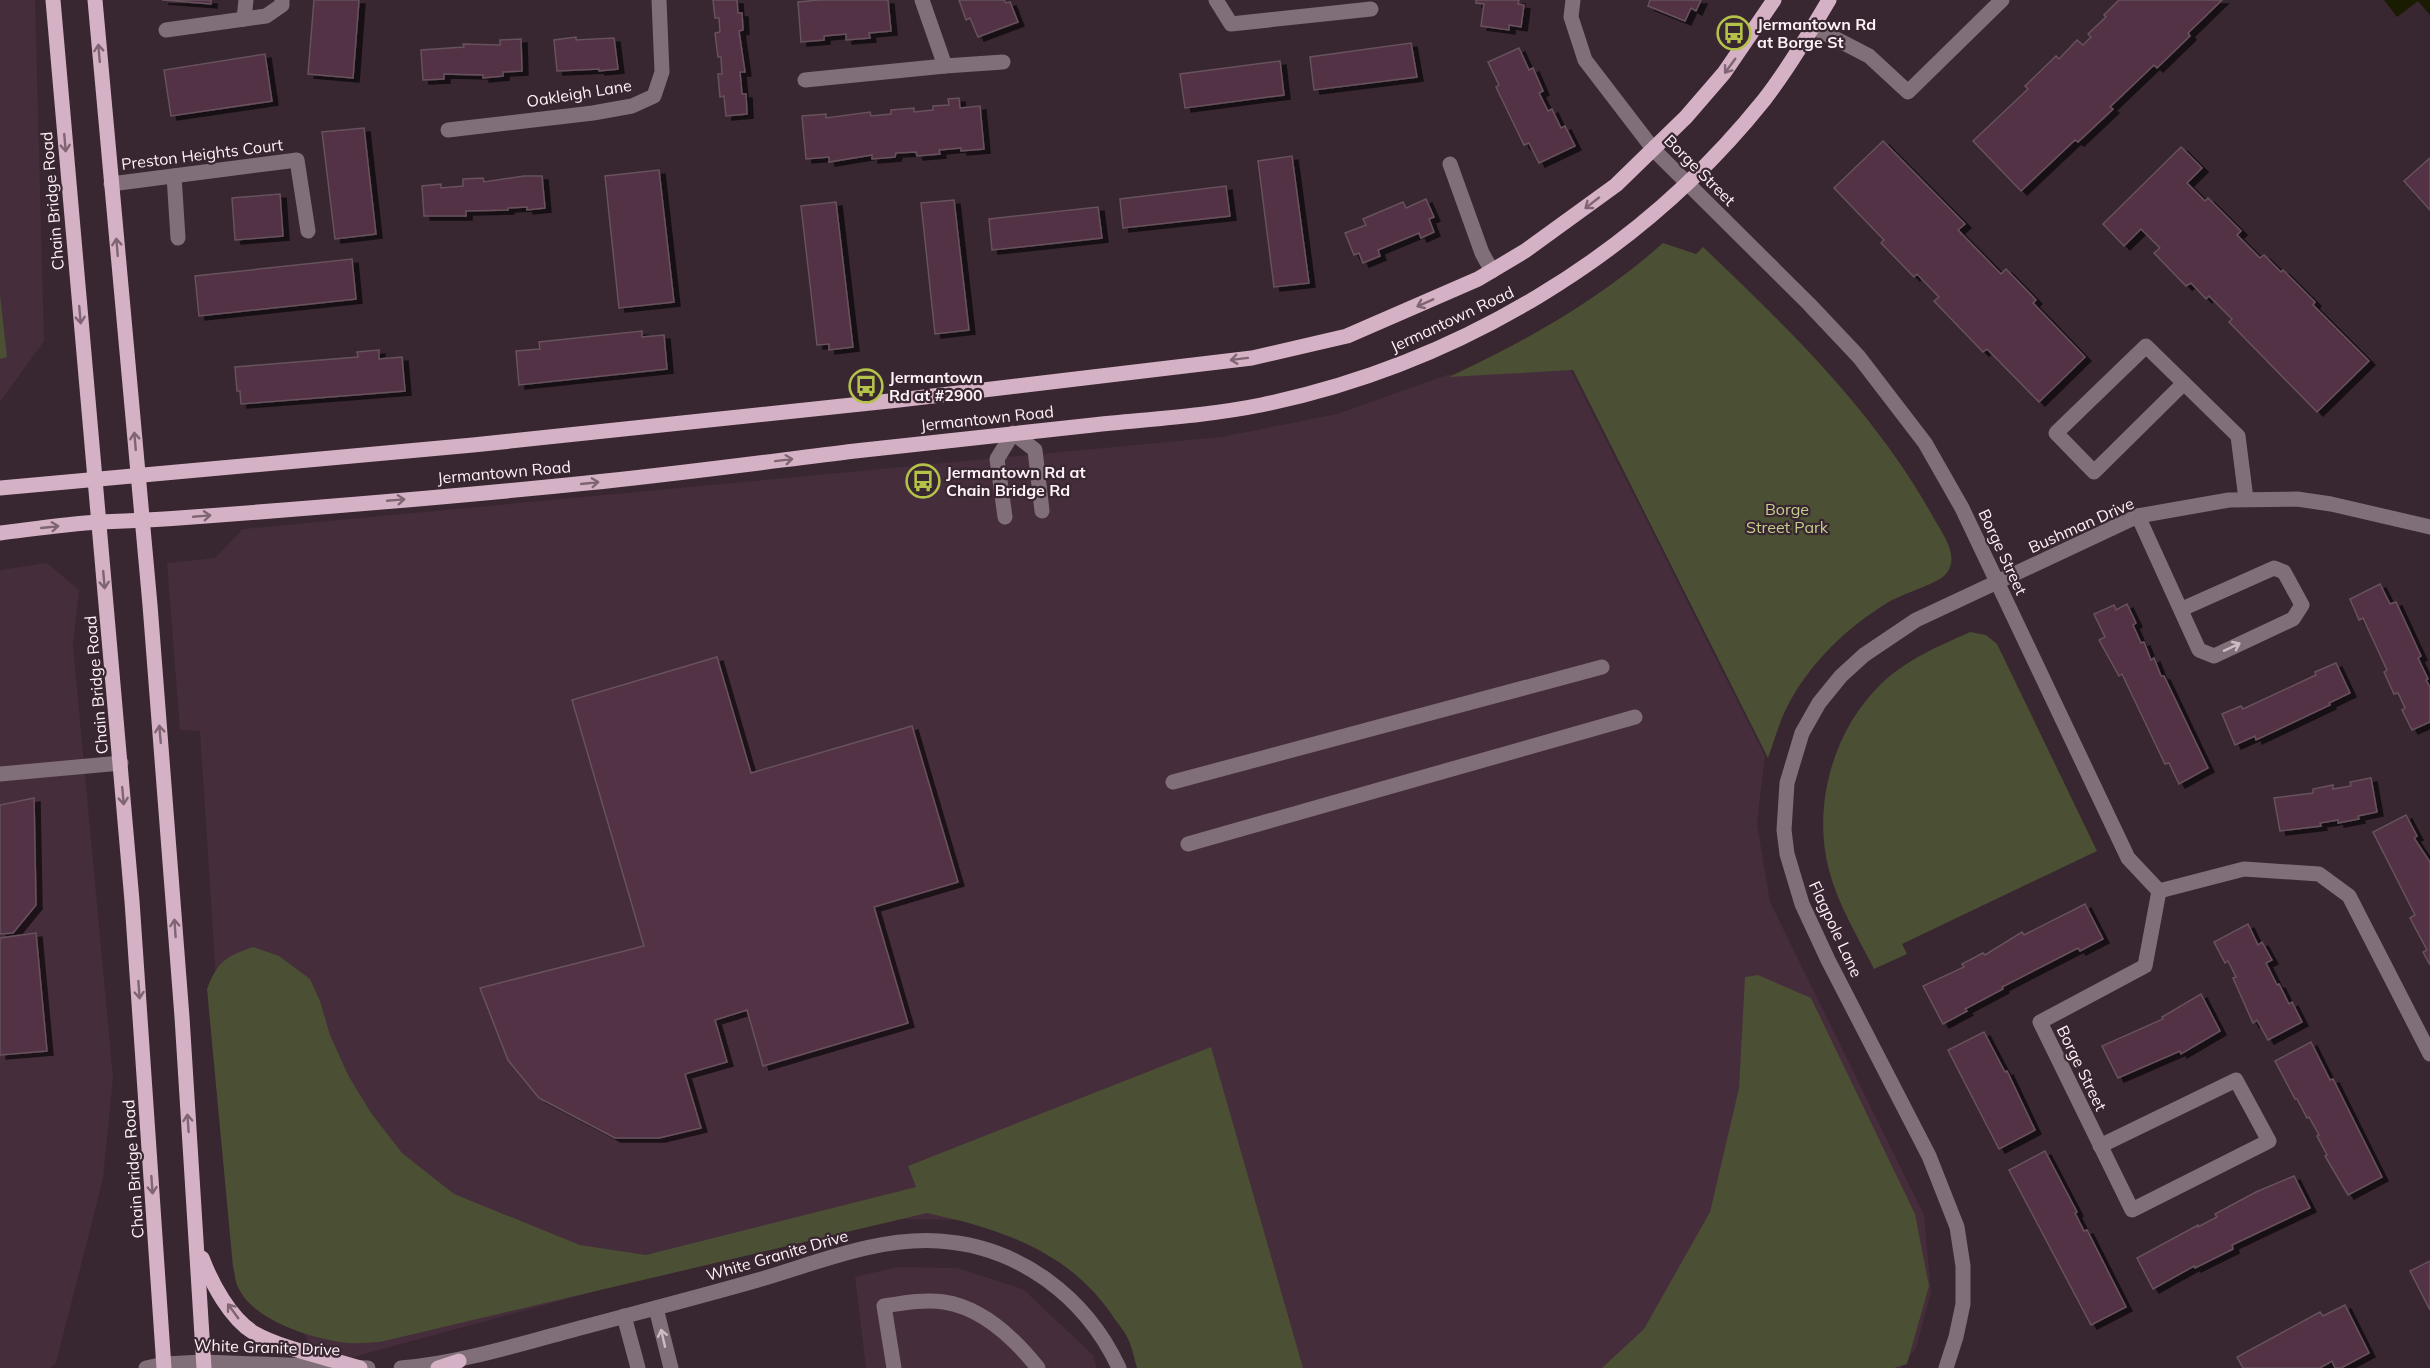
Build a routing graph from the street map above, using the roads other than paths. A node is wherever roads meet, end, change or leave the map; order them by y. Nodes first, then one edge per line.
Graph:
1 (53, 0) edge
2 (95, 0) edge
3 (246, 0) edge
4 (282, 0) edge
5 (659, 0) edge
6 (922, 0) edge
7 (1216, 0) edge
8 (1573, 0) edge
9 (1774, 0) edge
10 (1829, 0) edge
11 (2002, 0) edge
12 (1371, 9) dead end
13 (244, 20) junction
14 (1814, 27) junction
15 (166, 30) dead end
16 (1003, 62) dead end
17 (945, 66) junction
18 (805, 80) dead end
19 (448, 130) dead end
20 (1654, 150) junction
21 (1450, 164) dead end
22 (174, 176) junction
23 (111, 184) junction
24 (1687, 184) junction
25 (308, 231) dead end
26 (178, 238) dead end
27 (1492, 271) junction
28 (2184, 383) junction
29 (1013, 433) junction
30 (138, 476) junction
31 (94, 480) junction
32 (0, 488) edge
33 (2246, 499) junction
34 (1042, 511) dead end
35 (1005, 516) dead end
36 (2138, 516) junction
37 (143, 520) junction
38 (99, 522) junction
39 (2430, 526) edge
40 (0, 533) edge
41 (1997, 581) junction
42 (2182, 609) junction
43 (1602, 667) dead end
44 (1635, 717) dead end
45 (120, 763) junction
46 (0, 774) edge
47 (1173, 782) dead end
48 (1188, 844) dead end
49 (2159, 891) junction
50 (2430, 1054) edge
51 (2100, 1146) junction
52 (196, 1244) junction
53 (656, 1308) junction
54 (624, 1316) junction
55 (459, 1361) junction
56 (203, 1365) edge
57 (164, 1366) edge
58 (146, 1368) edge
59 (360, 1368) edge
60 (368, 1368) edge
61 (400, 1368) edge
62 (438, 1368) edge
63 (638, 1368) edge
64 (670, 1368) edge
65 (894, 1368) edge
66 (1038, 1368) edge
67 (1119, 1368) edge
68 (1946, 1368) edge

1 -> 31 main road, Chain Bridge Road
23 -> 2 main road
3 - 13 street
4 - 13 street
5 - 19 street, Oakleigh Lane
6 - 17 street
7 - 12 street
8 - 20 street, Borge Street
9 -> 20 main road, Jermantown Road
10 - 14 main road, Jermantown Road
11 - 14 street
13 - 15 street
14 - 24 main road, Jermantown Road
16 - 17 street
17 - 18 street
20 - 24 street, Borge Street
20 -> 27 main road, Jermantown Road
21 - 27 street
22 - 23 street, Preston Heights Court
22 - 25 street, Preston Heights Court
22 - 26 street
30 -> 23 main road
24 - 29 main road, Jermantown Road
24 - 41 street, Borge Street
27 -> 30 main road, Jermantown Road
28 - 28 street
28 - 33 street
29 - 34 street
29 - 35 street
37 -> 29 main road, Jermantown Road
30 - 31 main road, Jermantown Road
30 - 37 main road
31 - 32 main road, Jermantown Road
31 - 38 main road, Chain Bridge Road
33 - 36 street, Bushman Drive
33 - 39 street, Bushman Drive
36 - 41 street, Bushman Drive
36 - 42 street
37 - 38 main road, Jermantown Road
52 -> 37 main road
40 -> 38 main road, Jermantown Road
38 -> 45 main road, Chain Bridge Road
41 - 49 street, Borge Street
41 - 68 street, Flagpole Lane
42 -> 42 street
43 - 47 street
44 - 48 street
45 - 46 street
45 -> 57 main road, Chain Bridge Road
49 - 50 street
49 - 51 street, Borge Street
51 - 51 street, Borge Street
52 - 56 main road
59 -> 52 main road
53 - 54 street, White Granite Drive
64 -> 53 street
53 - 67 street, White Granite Drive
54 - 55 street, White Granite Drive
54 - 63 street
55 - 61 street, White Granite Drive
55 - 62 main road
56 - 57 street, White Granite Drive
56 - 59 street, White Granite Drive
57 - 58 street, White Granite Drive
59 - 60 street, White Granite Drive
65 - 66 street

